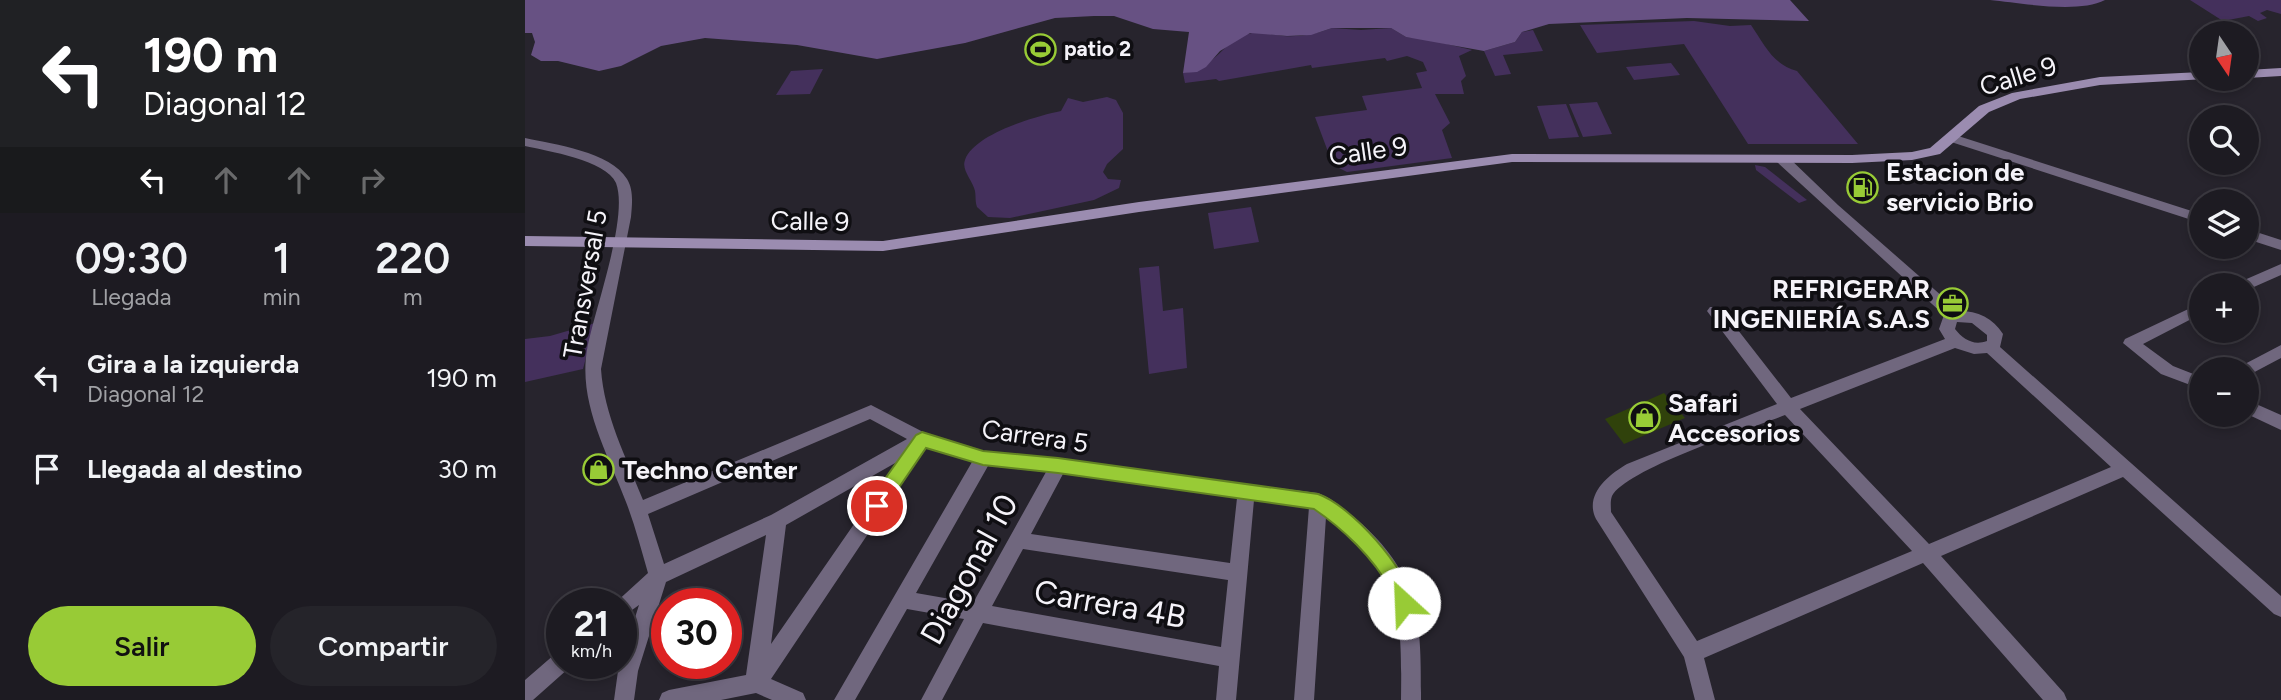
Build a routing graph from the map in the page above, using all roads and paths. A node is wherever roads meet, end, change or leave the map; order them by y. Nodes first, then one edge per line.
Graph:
1 (2281, 72) edge
2 (2259, 73) edge
3 (2189, 77) edge
4 (1952, 138) junction
5 (525, 142) edge
6 (1783, 159) junction
7 (2189, 215) edge
8 (2259, 238) edge
9 (525, 241) edge
10 (620, 243) junction
11 (2281, 245) edge
12 (2281, 269) edge
13 (2259, 279) edge
14 (1715, 311) dead end
15 (2189, 314) edge
16 (1956, 317) junction
17 (1956, 341) junction
18 (1990, 347) junction
19 (2281, 351) edge
20 (2259, 363) edge
21 (2189, 378) edge
22 (1789, 408) junction
23 (2259, 411) edge
24 (2281, 423) edge
25 (922, 439) junction
26 (983, 458) junction
27 (1058, 466) junction
28 (2124, 469) junction
29 (1246, 493) junction
30 (1318, 502) junction
31 (638, 510) junction
32 (777, 521) junction
33 (1020, 540) junction
34 (1925, 552) junction
35 (1239, 573) junction
36 (658, 576) junction
37 (637, 595) edge
38 (902, 598) junction
39 (2281, 608) edge
40 (978, 612) junction
41 (1693, 653) junction
42 (1231, 658) junction
43 (546, 675) edge
44 (756, 682) junction
45 (525, 693) edge
46 (624, 700) edge
47 (669, 700) edge
48 (796, 700) edge
49 (844, 700) edge
50 (931, 700) edge
51 (1226, 700) edge
52 (1304, 700) edge
53 (1411, 700) edge
54 (1705, 700) edge
55 (2057, 700) edge

1 - 2 main road
3 - 4 main road, Calle 9
4 - 6 main road, Calle 9
4 - 7 street
5 - 10 street, Transversal 5
6 - 10 main road, Calle 9
6 - 16 street
8 - 11 street
9 - 10 main road, Calle 9
10 - 31 street, Transversal 5
12 - 13 street
14 - 22 street
15 - 21 street
16 - 17 street
16 - 18 street
17 - 18 street
17 - 22 street
18 - 28 street
19 - 20 street
22 - 34 street
22 - 41 street
23 - 24 street
25 - 26 street, Carrera 5
25 - 31 street, Carrera 5
25 - 32 street
25 - 44 street
26 - 27 street, Carrera 5
26 - 38 street
27 - 29 street, Carrera 5
27 - 33 street, Diagonal 10
28 - 34 street
28 - 39 street
29 - 30 street, Carrera 5
29 - 35 street
30 - 52 street
30 - 53 street, Carrera 5
31 - 36 street, Transversal 5
32 - 36 street
32 - 44 street
33 - 35 street
33 - 40 street, Diagonal 10
34 - 41 street
34 - 55 street
35 - 42 street
36 - 37 street
36 - 46 street
38 - 40 street, Carrera 4B
38 - 49 street
40 - 42 street, Carrera 4B
40 - 50 street, Diagonal 10
41 - 54 street
42 - 51 street
43 - 45 street
44 - 47 street
44 - 48 street

